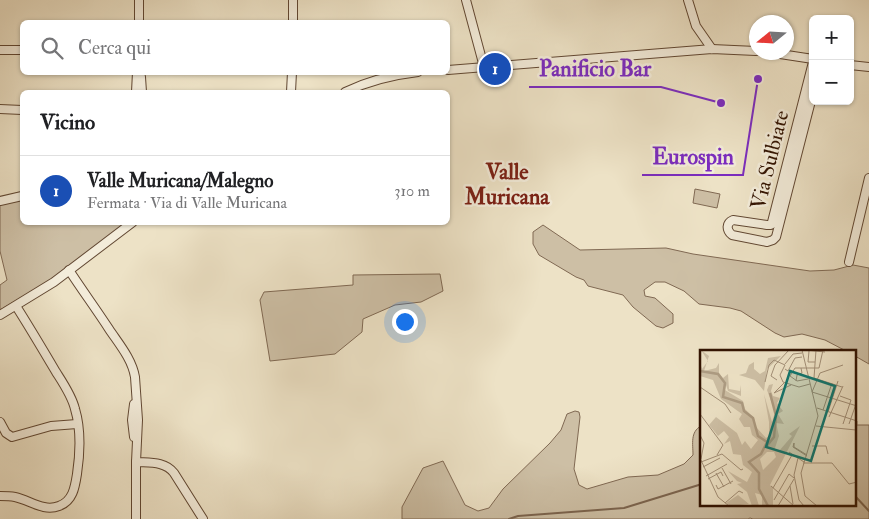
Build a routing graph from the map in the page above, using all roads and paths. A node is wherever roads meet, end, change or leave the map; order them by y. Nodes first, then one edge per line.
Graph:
1 (139, 0) edge
2 (293, 0) edge
3 (466, 0) edge
4 (688, 0) edge
5 (139, 20) edge
6 (292, 20) edge
7 (712, 49) junction
8 (0, 50) edge
9 (20, 50) edge
10 (749, 51) edge
11 (794, 57) edge
12 (809, 60) edge
13 (854, 65) edge
14 (484, 67) junction
15 (869, 67) edge
16 (450, 70) edge
17 (139, 75) edge
18 (139, 75) edge
19 (292, 75) edge
20 (401, 75) edge
21 (809, 77) edge
22 (136, 90) edge
23 (142, 90) edge
24 (291, 90) edge
25 (350, 90) edge
26 (810, 105) edge
27 (0, 109) edge
28 (20, 110) edge
29 (869, 178) edge
30 (20, 196) edge
31 (0, 201) edge
32 (860, 218) junction
33 (869, 220) edge
34 (129, 225) edge
35 (849, 262) dead end
36 (69, 270) junction
37 (16, 306) junction
38 (0, 315) edge
39 (0, 422) edge
40 (78, 424) junction
41 (136, 462) junction
42 (0, 496) edge
43 (136, 519) edge
44 (203, 519) edge

1 - 5 street
2 - 6 street
3 - 14 street
4 - 7 street
7 - 10 street
7 - 14 street
8 - 9 street
11 - 12 street
13 - 15 street
14 - 16 street
17 - 22 street
18 - 23 street
19 - 24 street
20 - 25 street
21 - 26 street, Via Sulbiate
27 - 28 street
29 - 32 street
30 - 31 street
32 - 33 street
32 - 35 street
34 - 36 street
36 - 37 street
36 - 41 street
37 - 38 street
37 - 40 street
39 - 40 street
40 - 42 street
41 - 43 street
41 - 44 street

